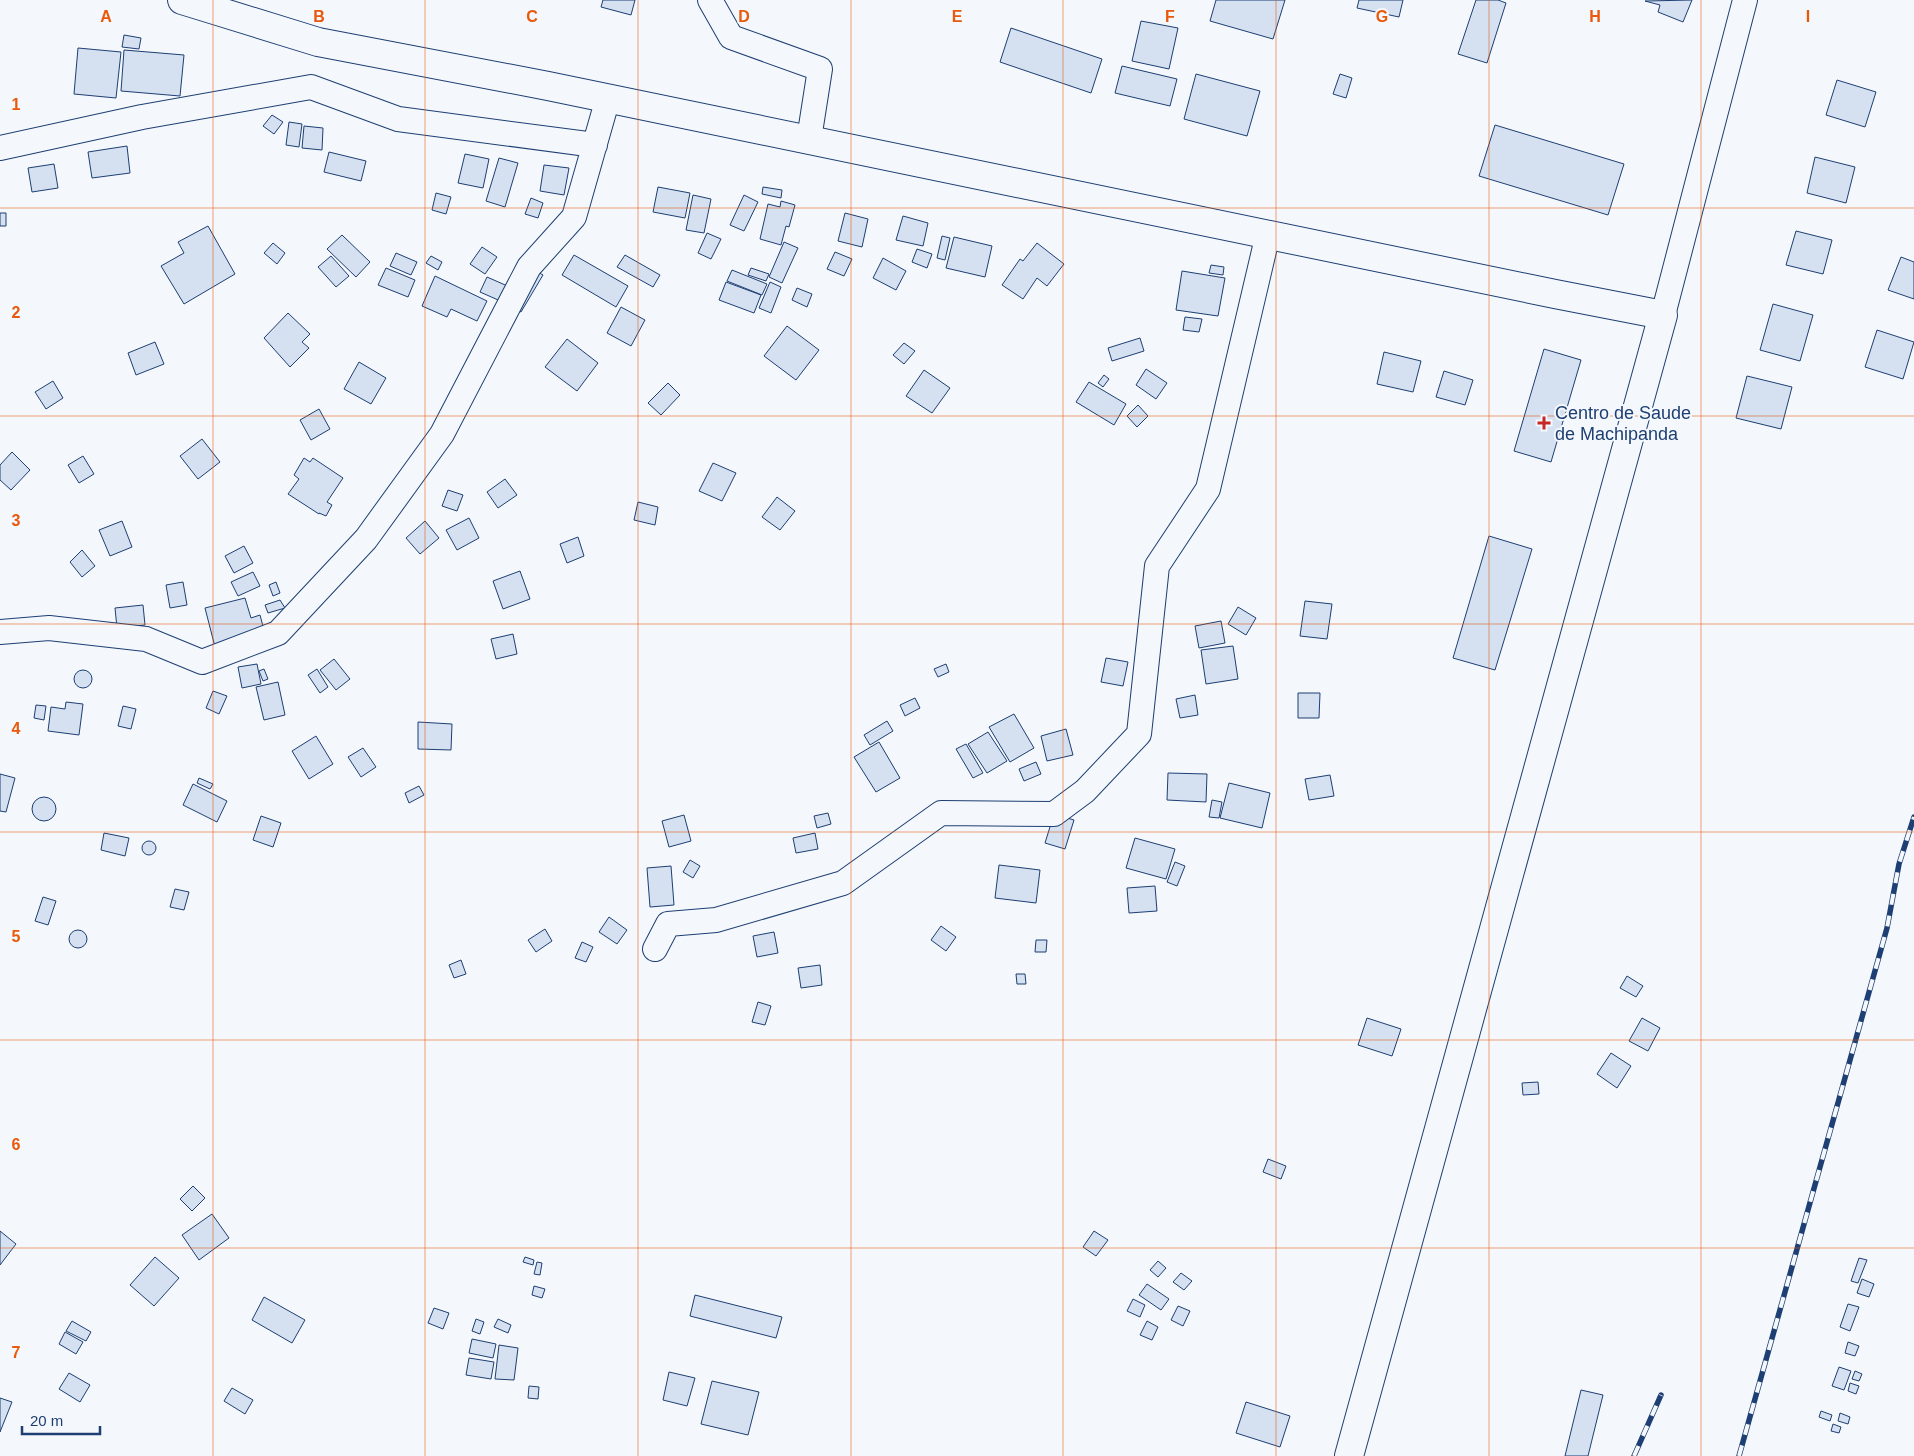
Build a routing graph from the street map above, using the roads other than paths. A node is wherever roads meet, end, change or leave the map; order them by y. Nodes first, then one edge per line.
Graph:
1 (182, 0) edge
2 (710, 0) edge
3 (1745, 0) edge
4 (608, 98) junction
5 (809, 140) junction
6 (595, 145) junction
7 (0, 148) edge
8 (1268, 234) junction
9 (1663, 315) junction
10 (0, 632) edge
11 (655, 949) dead end
12 (1350, 1456) edge

1 - 4 street
2 - 5 street
3 - 9 street
4 - 5 street
4 - 6 street
5 - 8 street
6 - 7 street
6 - 10 street
8 - 9 street
8 - 11 street
9 - 12 street

